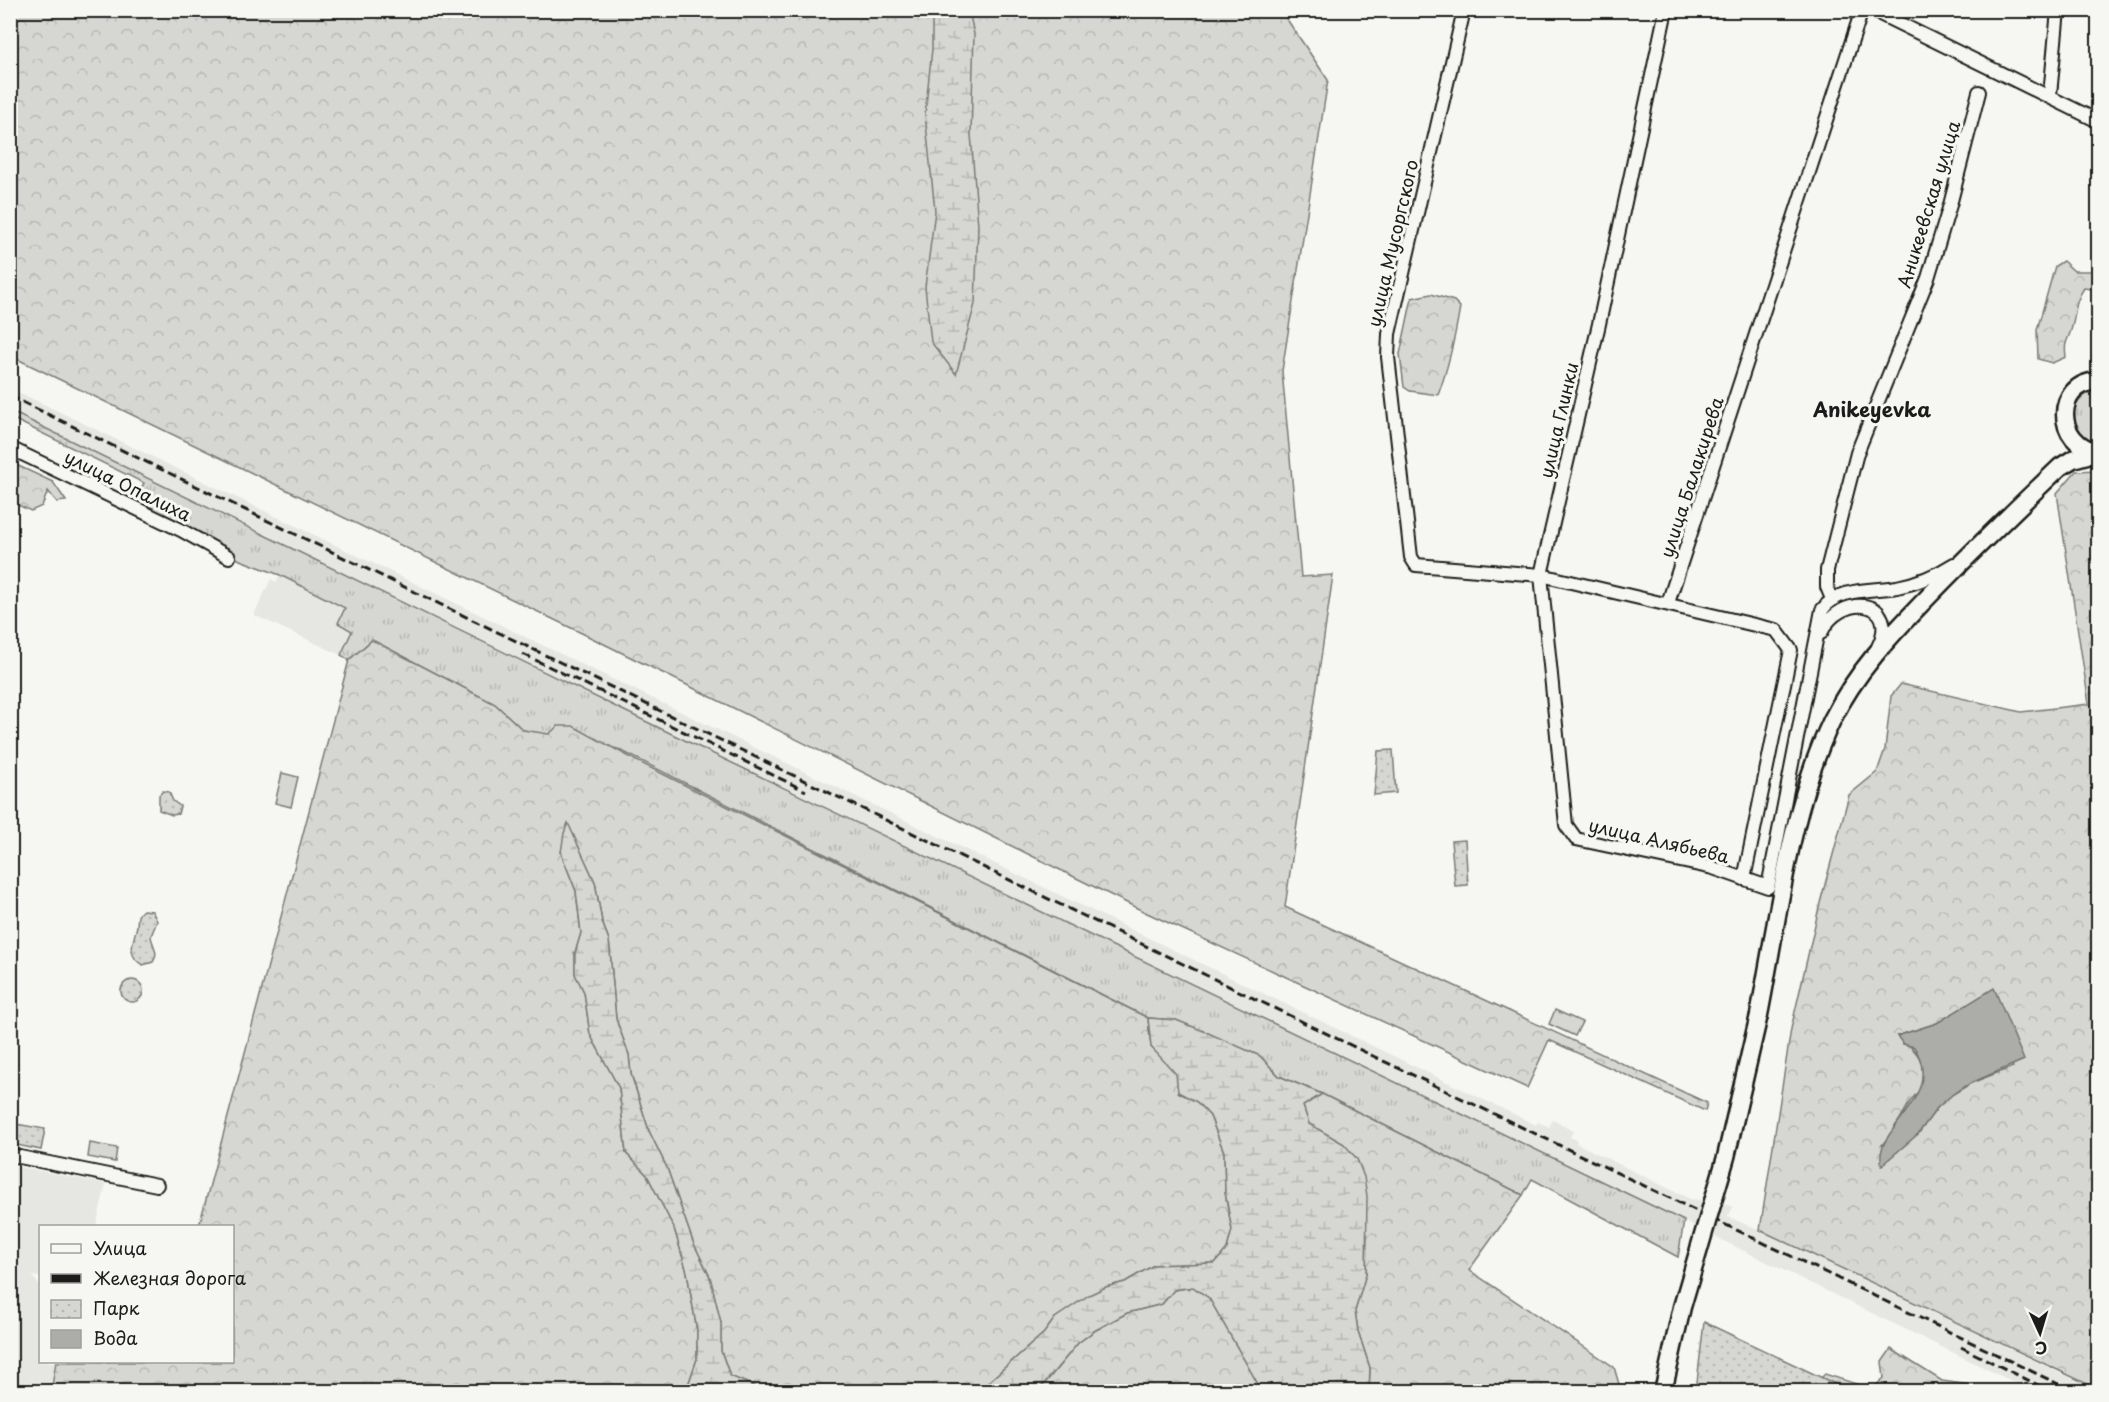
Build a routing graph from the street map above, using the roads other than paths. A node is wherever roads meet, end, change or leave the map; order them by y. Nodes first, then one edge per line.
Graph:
1 (1464, 10) edge
2 (1666, 10) edge
3 (1862, 10) edge
4 (1872, 10) edge
5 (2058, 10) edge
6 (1979, 92) dead end
7 (2050, 95) junction
8 (2098, 121) edge
9 (2096, 379) edge
10 (2066, 426) junction
11 (10, 448) edge
12 (2098, 452) edge
13 (2060, 467) junction
14 (1978, 545) junction
15 (229, 557) dead end
16 (1541, 575) junction
17 (1832, 599) junction
18 (1668, 603) junction
19 (1813, 651) junction
20 (1874, 657) junction
21 (1576, 839) joint
22 (1744, 879) junction
23 (10, 1155) edge
24 (157, 1185) dead end
25 (1663, 1392) edge

1 - 16 street, улица Мусоргского
2 - 16 street, улица Глинки
3 - 18 street, улица Балакирева
4 - 7 street
5 - 7 street
6 - 17 street, Аникеевская улица
7 - 8 street
9 - 10 street
10 - 12 street
10 - 13 street
11 - 15 street, улица Опалиха
12 - 13 street
13 - 14 street
14 - 17 street
14 - 20 street
16 - 18 street
16 - 21 street, улица Глинки
17 - 19 street
18 - 22 street
19 - 20 street
19 - 22 street, улица Алябьева
20 - 25 street, bridge
21 - 22 street, улица Алябьева
23 - 24 street

